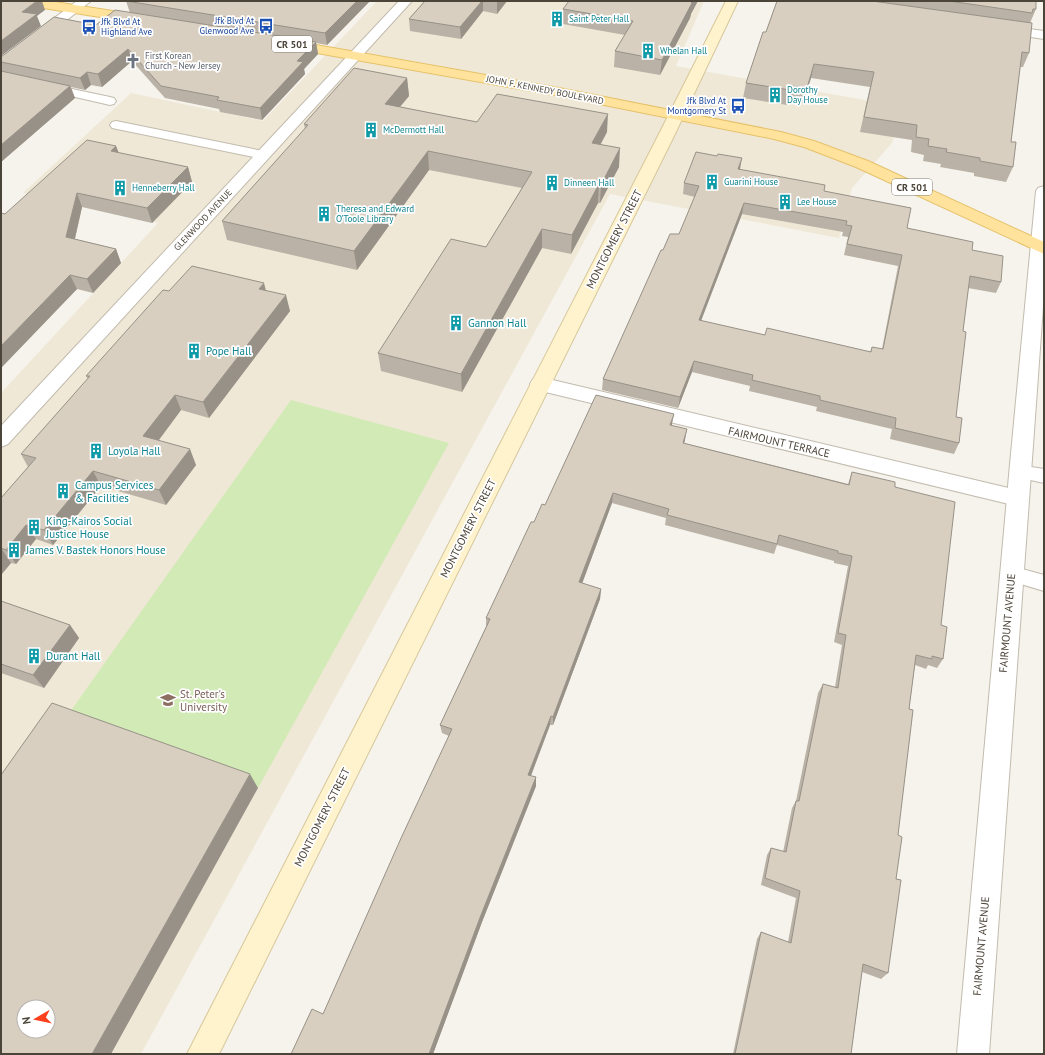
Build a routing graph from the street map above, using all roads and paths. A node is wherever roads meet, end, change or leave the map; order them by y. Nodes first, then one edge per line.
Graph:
1 (24, 1) edge
2 (406, 1) edge
3 (732, 1) edge
4 (80, 5) edge
5 (152, 22) edge
6 (986, 26) edge
7 (1044, 35) edge
8 (277, 42) edge
9 (356, 55) junction
10 (1, 65) edge
11 (1, 77) edge
12 (110, 101) dead end
13 (676, 115) junction
14 (116, 125) dead end
15 (263, 156) junction
16 (1044, 191) edge
17 (1042, 248) edge
18 (540, 384) junction
19 (1, 439) edge
20 (1020, 471) junction
21 (1044, 476) edge
22 (1017, 498) junction
23 (1011, 574) junction
24 (1044, 583) edge
25 (203, 1054) edge
26 (973, 1054) edge

1 - 4 main road
2 - 9 street, GLENWOOD AVENUE
3 - 13 main road, MONTGOMERY STREET
4 - 5 main road
4 - 10 street
6 - 7 street
8 - 9 main road, JOHN F. KENNEDY BOULEVARD / CR 501
9 - 13 main road, JOHN F. KENNEDY BOULEVARD / CR 501
9 - 15 street, GLENWOOD AVENUE
11 - 12 lane
13 - 17 main road, JOHN F. KENNEDY BOULEVARD / CR 501
13 - 18 main road, MONTGOMERY STREET
14 - 15 lane
15 - 19 street, GLENWOOD AVENUE
16 - 17 street, FAIRMOUNT AVENUE
17 - 20 street, FAIRMOUNT AVENUE
18 - 22 street, FAIRMOUNT TERRACE
18 - 25 main road, MONTGOMERY STREET
20 - 21 lane
20 - 22 street, FAIRMOUNT AVENUE
22 - 23 street, FAIRMOUNT AVENUE
23 - 24 lane
23 - 26 street, FAIRMOUNT AVENUE

